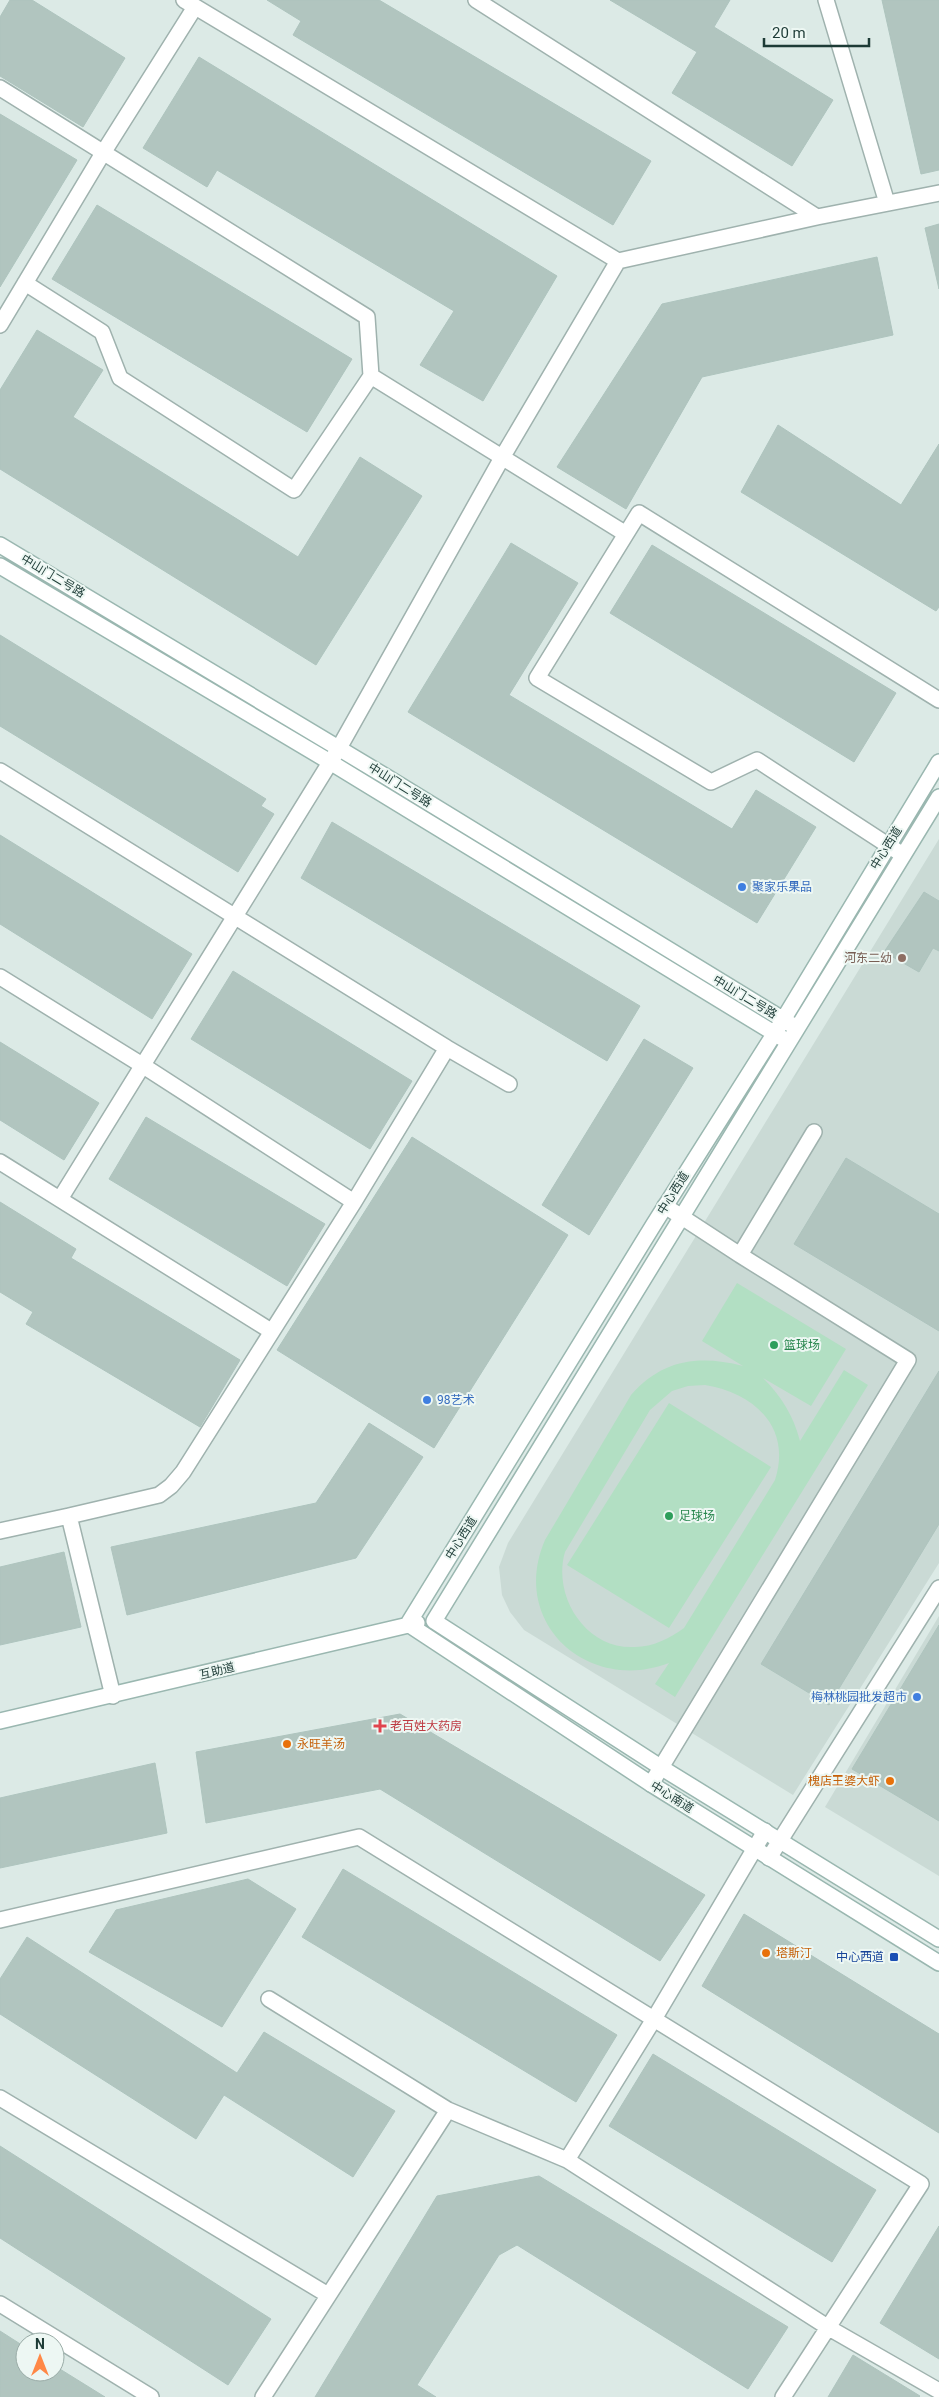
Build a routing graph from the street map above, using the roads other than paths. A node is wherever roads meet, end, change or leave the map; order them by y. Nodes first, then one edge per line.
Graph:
1 (476, 0) edge
2 (826, 0) edge
3 (190, 3) edge
4 (0, 88) edge
5 (103, 153) junction
6 (939, 193) edge
7 (887, 203) junction
8 (817, 217) junction
9 (618, 261) junction
10 (25, 283) junction
11 (0, 325) edge
12 (371, 376) junction
13 (503, 456) junction
14 (626, 534) junction
15 (0, 545) edge
16 (0, 566) edge
17 (939, 700) edge
18 (339, 748) junction
19 (330, 762) junction
20 (939, 762) edge
21 (0, 771) edge
22 (939, 797) edge
23 (888, 845) junction
24 (903, 855) junction
25 (235, 917) junction
26 (0, 977) edge
27 (779, 1026) junction
28 (797, 1029) junction
29 (789, 1042) junction
30 (447, 1048) junction
31 (142, 1066) junction
32 (509, 1084) dead end
33 (814, 1132) dead end
34 (0, 1162) edge
35 (60, 1199) junction
36 (354, 1202) junction
37 (665, 1206) junction
38 (682, 1218) junction
39 (740, 1255) junction
40 (271, 1331) junction
41 (69, 1516) junction
42 (0, 1532) edge
43 (939, 1588) edge
44 (434, 1621) junction
45 (408, 1624) junction
46 (113, 1696) junction
47 (0, 1722) edge
48 (662, 1768) junction
49 (651, 1784) junction
50 (765, 1831) junction
51 (780, 1841) junction
52 (754, 1848) junction
53 (769, 1858) junction
54 (0, 1920) edge
55 (939, 1938) edge
56 (939, 1963) edge
57 (269, 1999) dead end
58 (654, 2019) junction
59 (0, 2098) edge
60 (448, 2110) junction
61 (567, 2160) junction
62 (328, 2295) junction
63 (0, 2304) edge
64 (829, 2328) junction
65 (939, 2391) edge
66 (150, 2397) edge
67 (263, 2397) edge
68 (783, 2397) edge

1 - 8 street
2 - 7 street
3 - 5 street
3 - 9 street
4 - 5 street
5 - 10 street
5 - 12 street
6 - 7 street
7 - 8 street
8 - 9 street
9 - 13 street
10 - 11 street
10 - 12 street
12 - 13 street
13 - 14 street
13 - 18 street
14 - 17 street
14 - 23 street
15 - 18 street, 中山门二号路
16 - 19 street, 中山门二号路
18 - 19 street
18 - 27 street, 中山门二号路
19 - 25 street
19 - 27 street, 中山门二号路
20 - 23 street, 中心西道
21 - 25 street
22 - 24 street, 中心西道
23 - 24 street
23 - 27 street, 中心西道
24 - 28 street, 中心西道
25 - 30 street
25 - 31 street
26 - 31 street
27 - 28 street, 中山门二号路
27 - 29 street, 中山门二号路
27 - 37 street, 中心西道
28 - 29 street, 中心西道
29 - 38 street, 中心西道
30 - 32 street
30 - 36 street
31 - 35 street
31 - 36 street
33 - 39 street
34 - 35 street
35 - 40 street
36 - 40 street
37 - 38 street
37 - 45 street, 中心西道
38 - 39 street
38 - 44 street, 中心西道
39 - 48 street
40 - 41 street
41 - 42 street
41 - 46 street
43 - 51 street
44 - 45 street, 互助道
44 - 48 street, 中心南道
45 - 46 street, 互助道
45 - 49 street, 中心南道
46 - 47 street, 互助道
48 - 49 street
48 - 50 street, 中心南道
49 - 52 street, 中心南道
50 - 51 street, 中心南道
50 - 52 street
51 - 53 street
51 - 55 street, 中心南道
52 - 53 street, 中心南道
52 - 58 street
53 - 56 street, 中心南道
54 - 58 street
57 - 60 street
58 - 61 street
58 - 64 street
59 - 62 street
60 - 61 street
60 - 62 street
61 - 64 street
62 - 67 street
63 - 66 street
64 - 65 street
64 - 68 street

